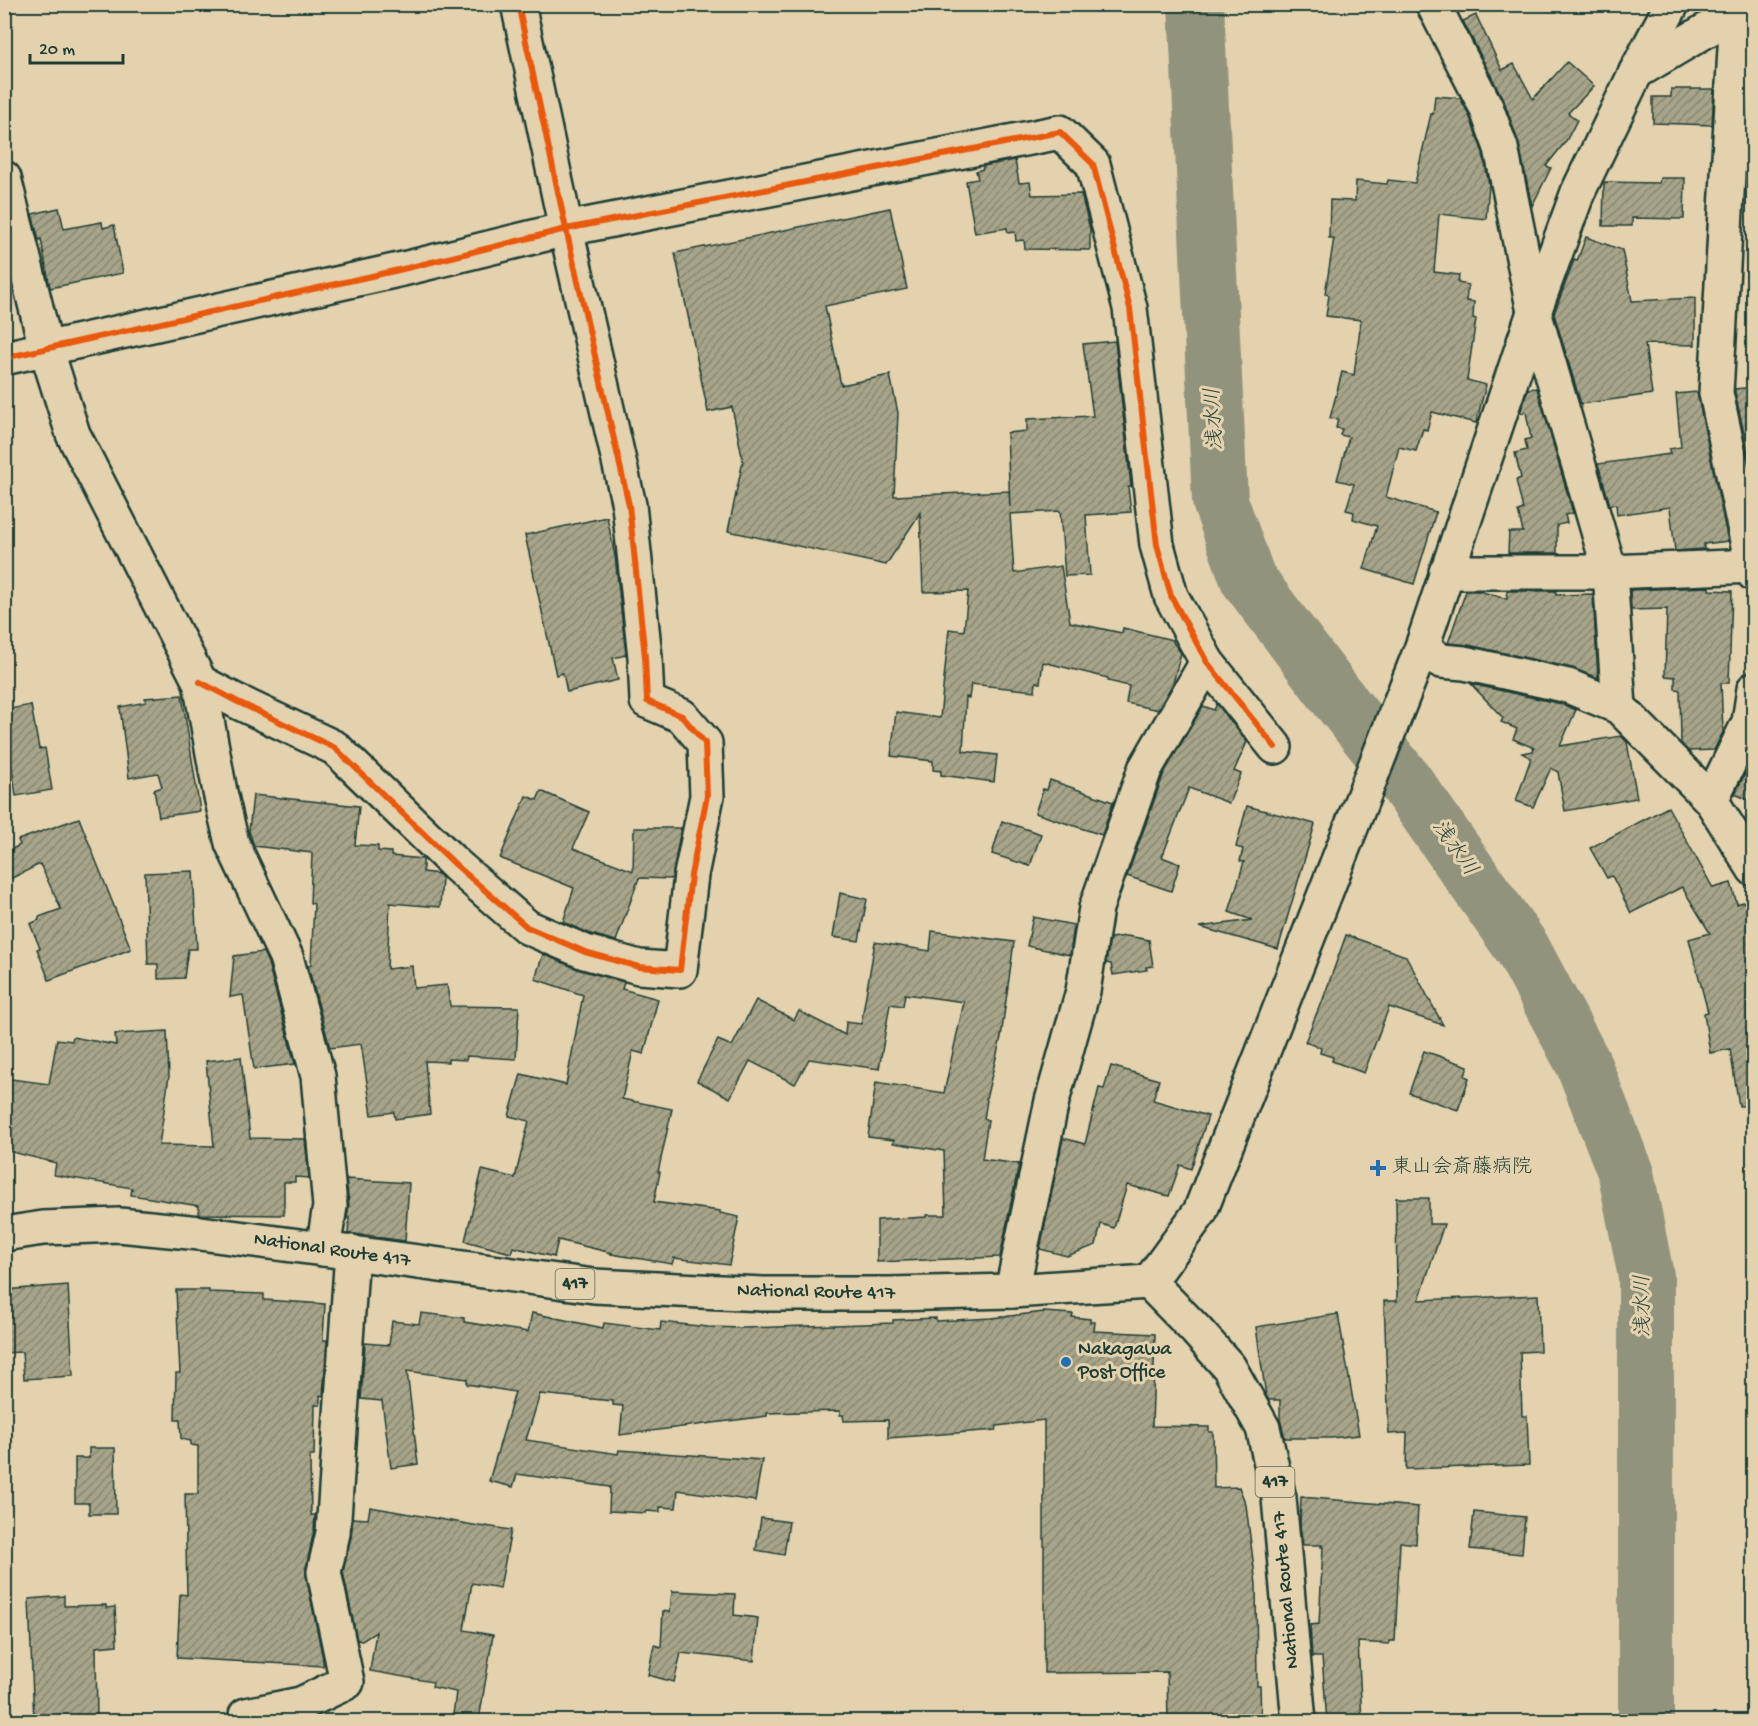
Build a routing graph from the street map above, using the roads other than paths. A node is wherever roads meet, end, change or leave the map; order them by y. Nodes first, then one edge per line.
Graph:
1 (518, 4) edge
2 (1433, 4) edge
3 (1672, 4) edge
4 (1741, 7) edge
5 (1636, 72) junction
6 (4, 178) edge
7 (566, 228) junction
8 (1534, 312) junction
9 (46, 348) junction
10 (4, 358) edge
11 (1753, 566) edge
12 (1446, 572) junction
13 (1610, 572) junction
14 (1754, 574) edge
15 (1419, 654) junction
16 (1207, 662) junction
17 (200, 682) junction
18 (1754, 688) edge
19 (1619, 707) junction
20 (1275, 747) dead end
21 (1711, 800) junction
22 (1754, 869) edge
23 (4, 1234) edge
24 (337, 1251) junction
25 (1149, 1282) junction
26 (1012, 1291) junction
27 (248, 1722) edge
28 (1299, 1722) edge

1 - 7 main road
2 - 8 main road
3 - 5 main road
4 - 5 main road
4 - 11 main road
5 - 8 main road
6 - 9 main road
7 - 9 main road
7 - 16 main road
7 - 17 main road
8 - 12 main road
8 - 13 main road
9 - 10 main road
9 - 17 main road
11 - 13 main road
11 - 14 main road
12 - 13 main road
12 - 15 main road
13 - 19 main road
15 - 19 main road
15 - 25 main road
16 - 20 main road
16 - 26 main road
17 - 24 main road
18 - 21 main road
19 - 21 main road
21 - 22 main road
23 - 24 main road, National Route 417 / 417
24 - 26 main road, National Route 417 / 417
24 - 27 main road
25 - 26 main road, National Route 417 / 417
25 - 28 main road, National Route 417 / 417

